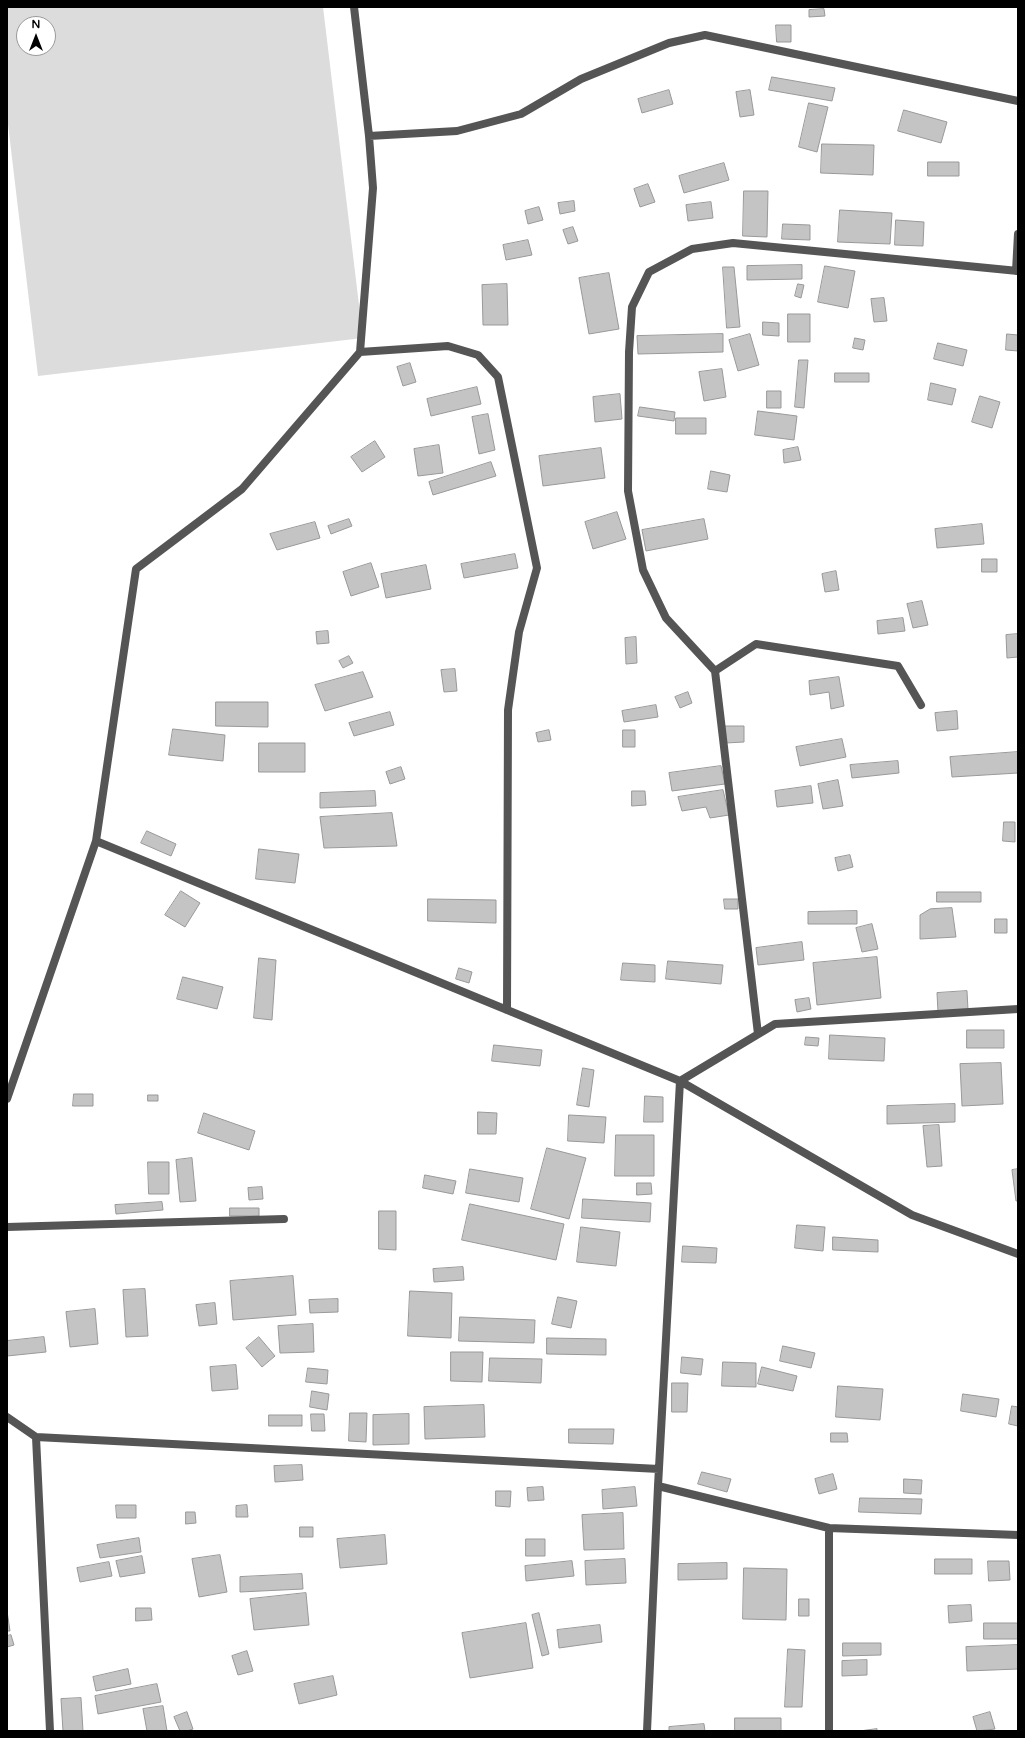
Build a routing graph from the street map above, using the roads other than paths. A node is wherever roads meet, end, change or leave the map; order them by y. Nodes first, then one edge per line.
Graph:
1 (354, 7) edge
2 (1018, 101) edge
3 (369, 136) junction
4 (1018, 234) edge
5 (1017, 271) edge
6 (360, 352) junction
7 (716, 672) junction
8 (922, 705) dead end
9 (96, 841) junction
10 (1018, 1009) edge
11 (507, 1010) junction
12 (758, 1034) junction
13 (680, 1081) junction
14 (7, 1099) edge
15 (284, 1219) dead end
16 (7, 1227) edge
17 (1018, 1254) edge
18 (7, 1417) edge
19 (36, 1437) junction
20 (659, 1469) junction
21 (658, 1486) junction
22 (829, 1528) junction
23 (1018, 1535) edge
24 (50, 1731) edge
25 (647, 1731) edge
26 (828, 1731) edge

1 - 3 street
2 - 3 street
3 - 6 street
4 - 5 street
5 - 7 street
6 - 9 street
6 - 11 street
7 - 8 street
7 - 12 street
9 - 11 street
9 - 14 street
10 - 12 street
11 - 13 street
12 - 13 street
13 - 17 street
13 - 20 street
15 - 16 street
18 - 19 street
19 - 20 street
19 - 24 street
20 - 21 street
21 - 22 street
21 - 25 street
22 - 23 street
22 - 26 street

